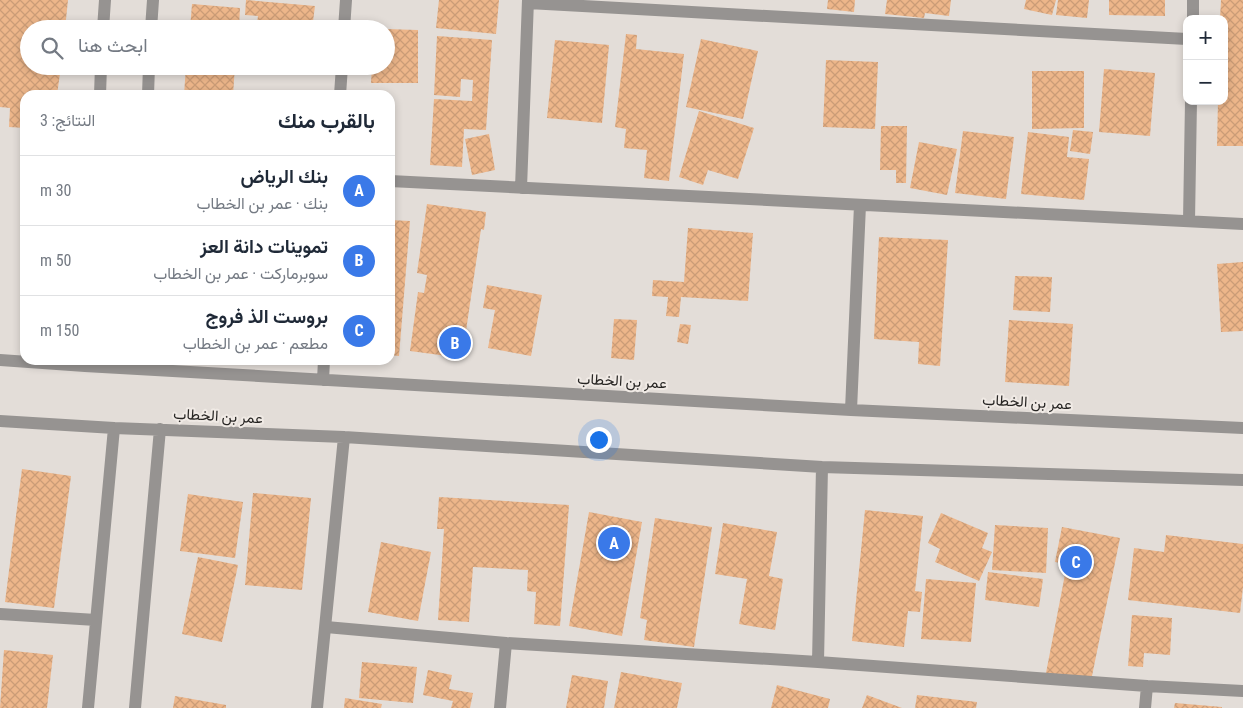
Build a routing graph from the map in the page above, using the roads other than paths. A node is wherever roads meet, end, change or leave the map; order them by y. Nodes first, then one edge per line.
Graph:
1 (105, 0) edge
2 (153, 0) edge
3 (346, 0) edge
4 (1193, 0) edge
5 (528, 2) edge
6 (1193, 15) edge
7 (104, 20) edge
8 (152, 20) edge
9 (345, 20) edge
10 (1183, 39) edge
11 (101, 75) edge
12 (149, 75) edge
13 (341, 75) edge
14 (100, 90) edge
15 (148, 90) edge
16 (340, 90) edge
17 (1192, 105) edge
18 (395, 182) edge
19 (521, 188) junction
20 (860, 205) junction
21 (1189, 221) junction
22 (1243, 224) edge
23 (0, 360) edge
24 (20, 361) edge
25 (145, 365) edge
26 (324, 365) edge
27 (322, 380) junction
28 (851, 410) junction
29 (0, 421) edge
30 (114, 428) junction
31 (1243, 428) edge
32 (160, 429) junction
33 (344, 437) junction
34 (822, 467) junction
35 (1243, 480) edge
36 (0, 614) edge
37 (96, 620) junction
38 (326, 627) junction
39 (506, 643) junction
40 (818, 662) junction
41 (1147, 686) junction
42 (1243, 691) edge
43 (88, 708) edge
44 (134, 708) edge
45 (317, 708) edge
46 (500, 708) edge
47 (1145, 708) edge

1 - 7 street
2 - 8 street
3 - 9 street
4 - 6 street
5 - 10 street
5 - 19 street
11 - 14 street
12 - 15 street
13 - 16 street
17 - 21 street
18 - 19 street
19 - 20 street
20 - 21 street
20 - 28 street
21 - 22 street
23 - 24 street, عمر بن الخطاب
25 - 27 street, عمر بن الخطاب
26 - 27 street
27 - 28 street, عمر بن الخطاب
28 - 31 street, عمر بن الخطاب
29 - 30 street, عمر بن الخطاب
30 - 32 street, عمر بن الخطاب
30 - 37 street
32 - 33 street, عمر بن الخطاب
32 - 44 street
33 - 34 street, عمر بن الخطاب
33 - 38 street
34 - 35 street, عمر بن الخطاب
34 - 40 street
36 - 37 street
37 - 43 street
38 - 39 street
38 - 45 street
39 - 40 street
39 - 46 street
40 - 41 street
41 - 42 street
41 - 47 street

